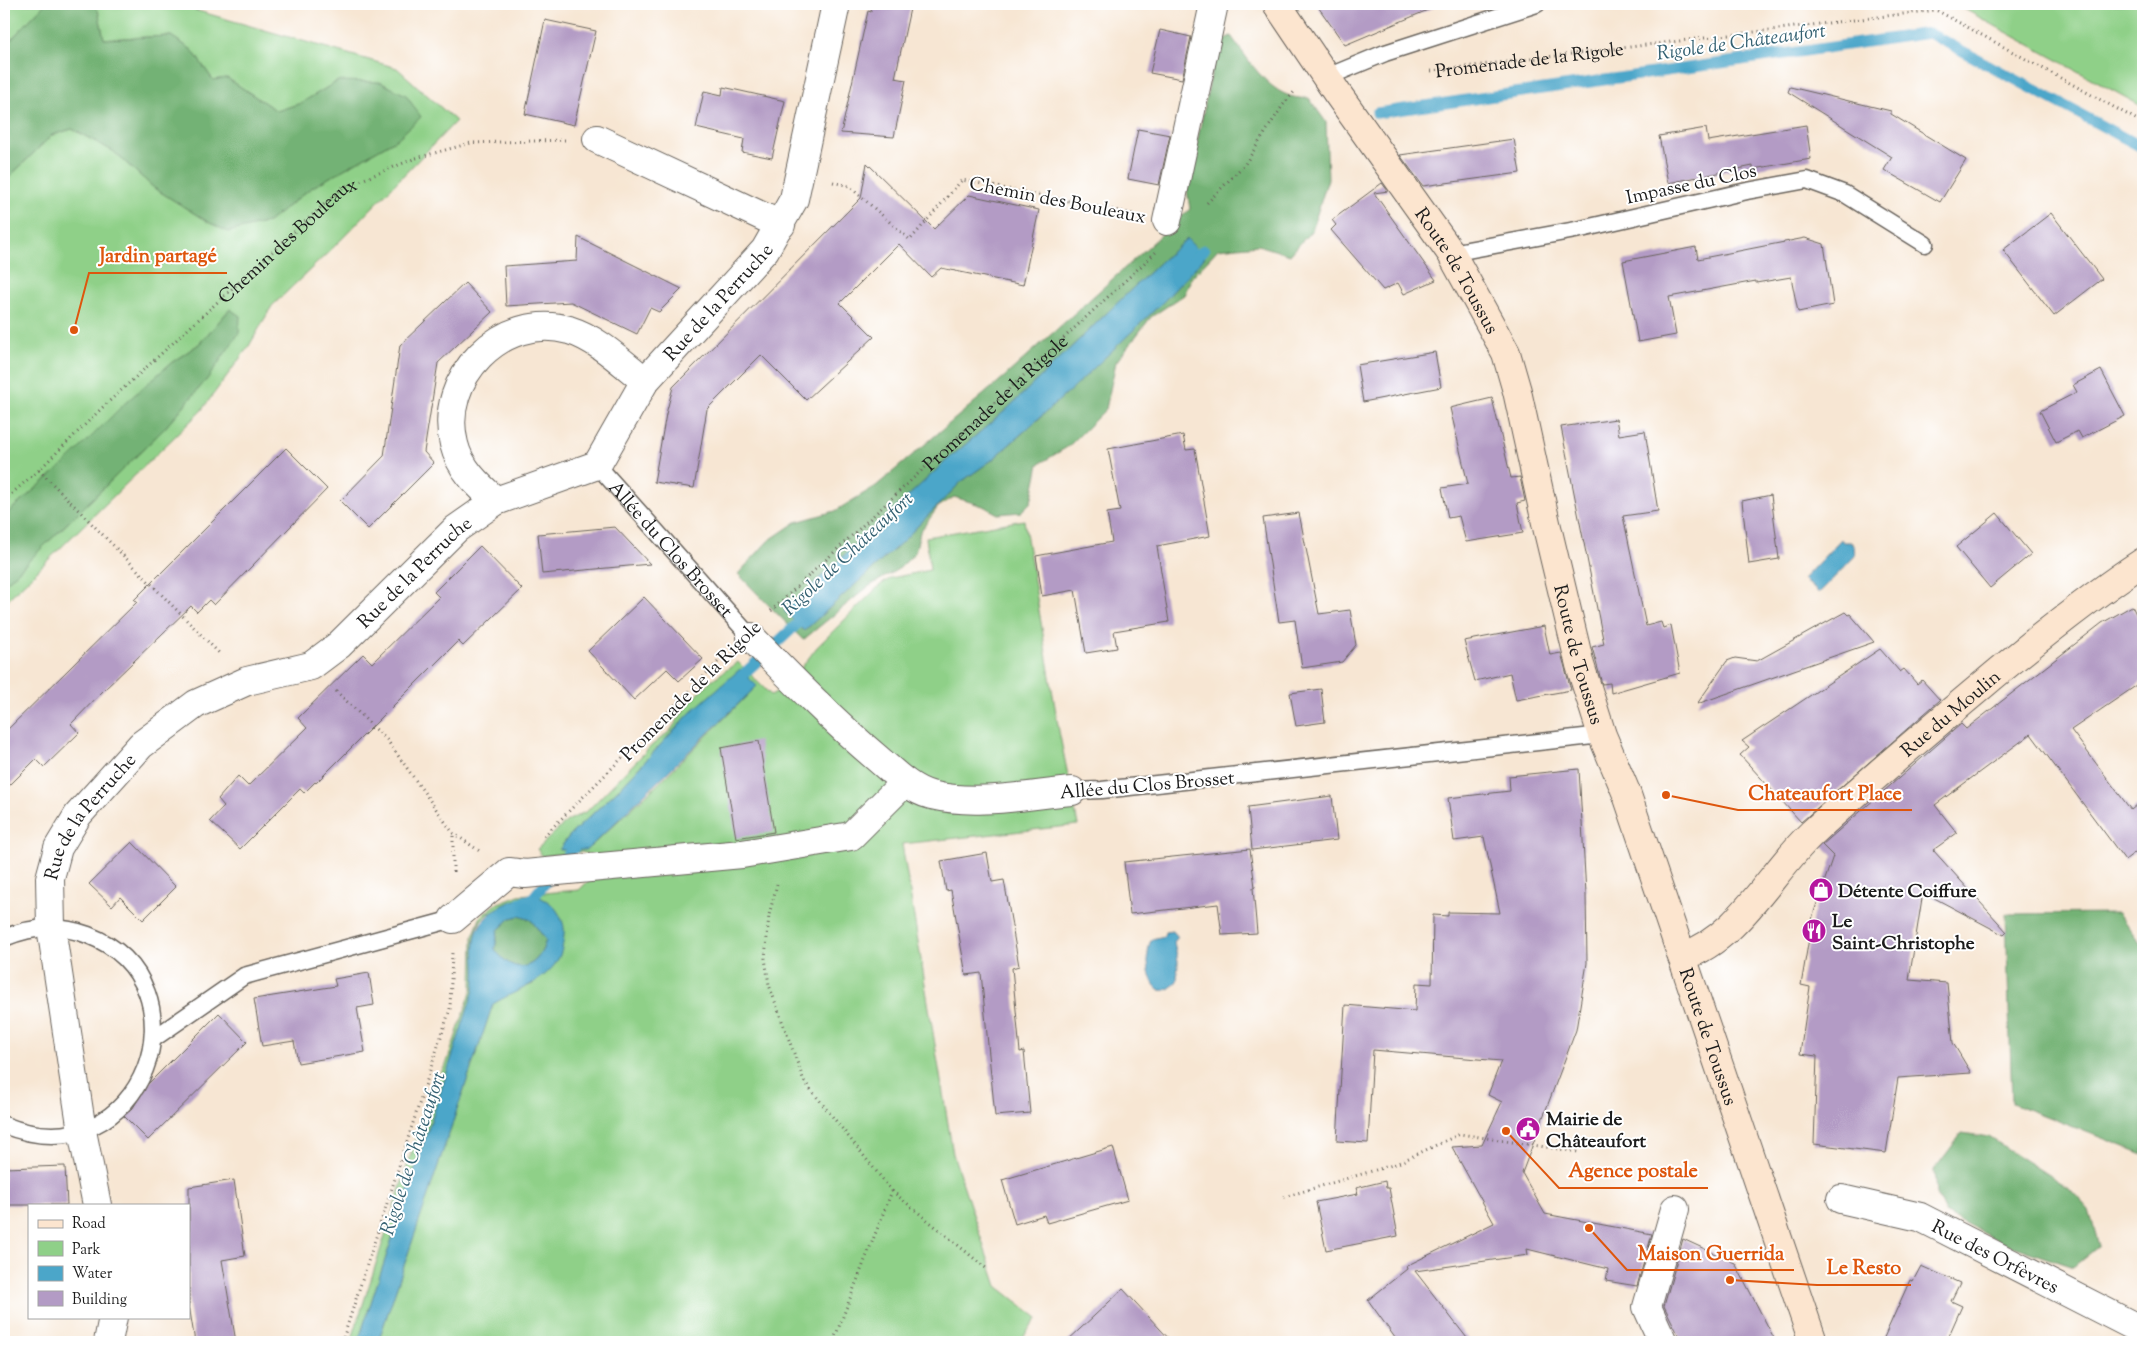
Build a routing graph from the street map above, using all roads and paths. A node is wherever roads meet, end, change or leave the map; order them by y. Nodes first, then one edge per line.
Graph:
1 (836, 4) edge
2 (1214, 4) edge
3 (1277, 4) edge
4 (1538, 4) edge
5 (1323, 71) junction
6 (1426, 71) dead end
7 (2143, 123) edge
8 (597, 139) joint
9 (800, 172) junction
10 (1177, 222) junction
11 (781, 225) junction
12 (1925, 244) dead end
13 (1158, 251) dead end
14 (1451, 253) junction
15 (645, 381) junction
16 (597, 465) junction
17 (39, 470) junction
18 (4, 500) edge
19 (496, 502) junction
20 (2143, 562) edge
21 (749, 635) junction
22 (311, 666) junction
23 (247, 681) junction
24 (1602, 735) junction
25 (905, 782) junction
26 (1072, 791) joint
27 (787, 847) junction
28 (517, 873) junction
29 (453, 919) junction
30 (51, 927) junction
31 (4, 938) edge
32 (1682, 957) junction
33 (153, 1039) junction
34 (4, 1125) edge
35 (82, 1131) junction
36 (1578, 1152) dead end
37 (892, 1190) junction
38 (1284, 1197) dead end
39 (1841, 1199) dead end
40 (97, 1204) edge
41 (1675, 1209) dead end
42 (987, 1270) dead end
43 (113, 1318) edge
44 (2143, 1330) edge
45 (108, 1342) edge
46 (342, 1342) edge
47 (833, 1342) edge
48 (1663, 1342) edge
49 (1813, 1342) edge

1 - 9 street, Rue de la Perruche
2 - 10 street
3 - 5 street, Route de Toussus
4 - 5 lane
5 - 10 path
5 - 14 street, Route de Toussus
6 - 7 path, Promenade de la Rigole
8 - 11 street
8 - 17 path, Chemin des Bouleaux
9 - 10 path, Chemin des Bouleaux
9 - 11 street, Rue de la Perruche
11 - 15 street, Rue de la Perruche
12 - 14 lane, Impasse du Clos
13 - 21 path, Promenade de la Rigole
14 - 24 street, Route de Toussus
15 - 16 street, Rue de la Perruche
15 - 19 street
16 - 19 street, Rue de la Perruche
16 - 21 lane, Allée du Clos Brosset
17 - 18 path, Chemin des Bouleaux
17 - 23 path
19 - 22 street, Rue de la Perruche
20 - 32 street, Rue du Moulin
21 - 25 street, Allée du Clos Brosset
21 - 28 path, Promenade de la Rigole
22 - 23 street, Rue de la Perruche
22 - 28 path
23 - 30 street, Rue de la Perruche
24 - 26 lane, Allée du Clos Brosset
24 - 32 street, Route de Toussus
25 - 26 street, Allée du Clos Brosset
25 - 27 street
27 - 28 street
27 - 37 path
28 - 29 street
29 - 33 lane
29 - 46 path
30 - 31 lane
30 - 33 lane
30 - 35 street, Rue de la Perruche
32 - 49 street, Route de Toussus
33 - 35 lane
34 - 35 lane
35 - 40 street, Rue de la Perruche
36 - 38 path
37 - 42 path
37 - 47 path
39 - 44 street, Rue des Orfèvres
41 - 48 street
43 - 45 street

